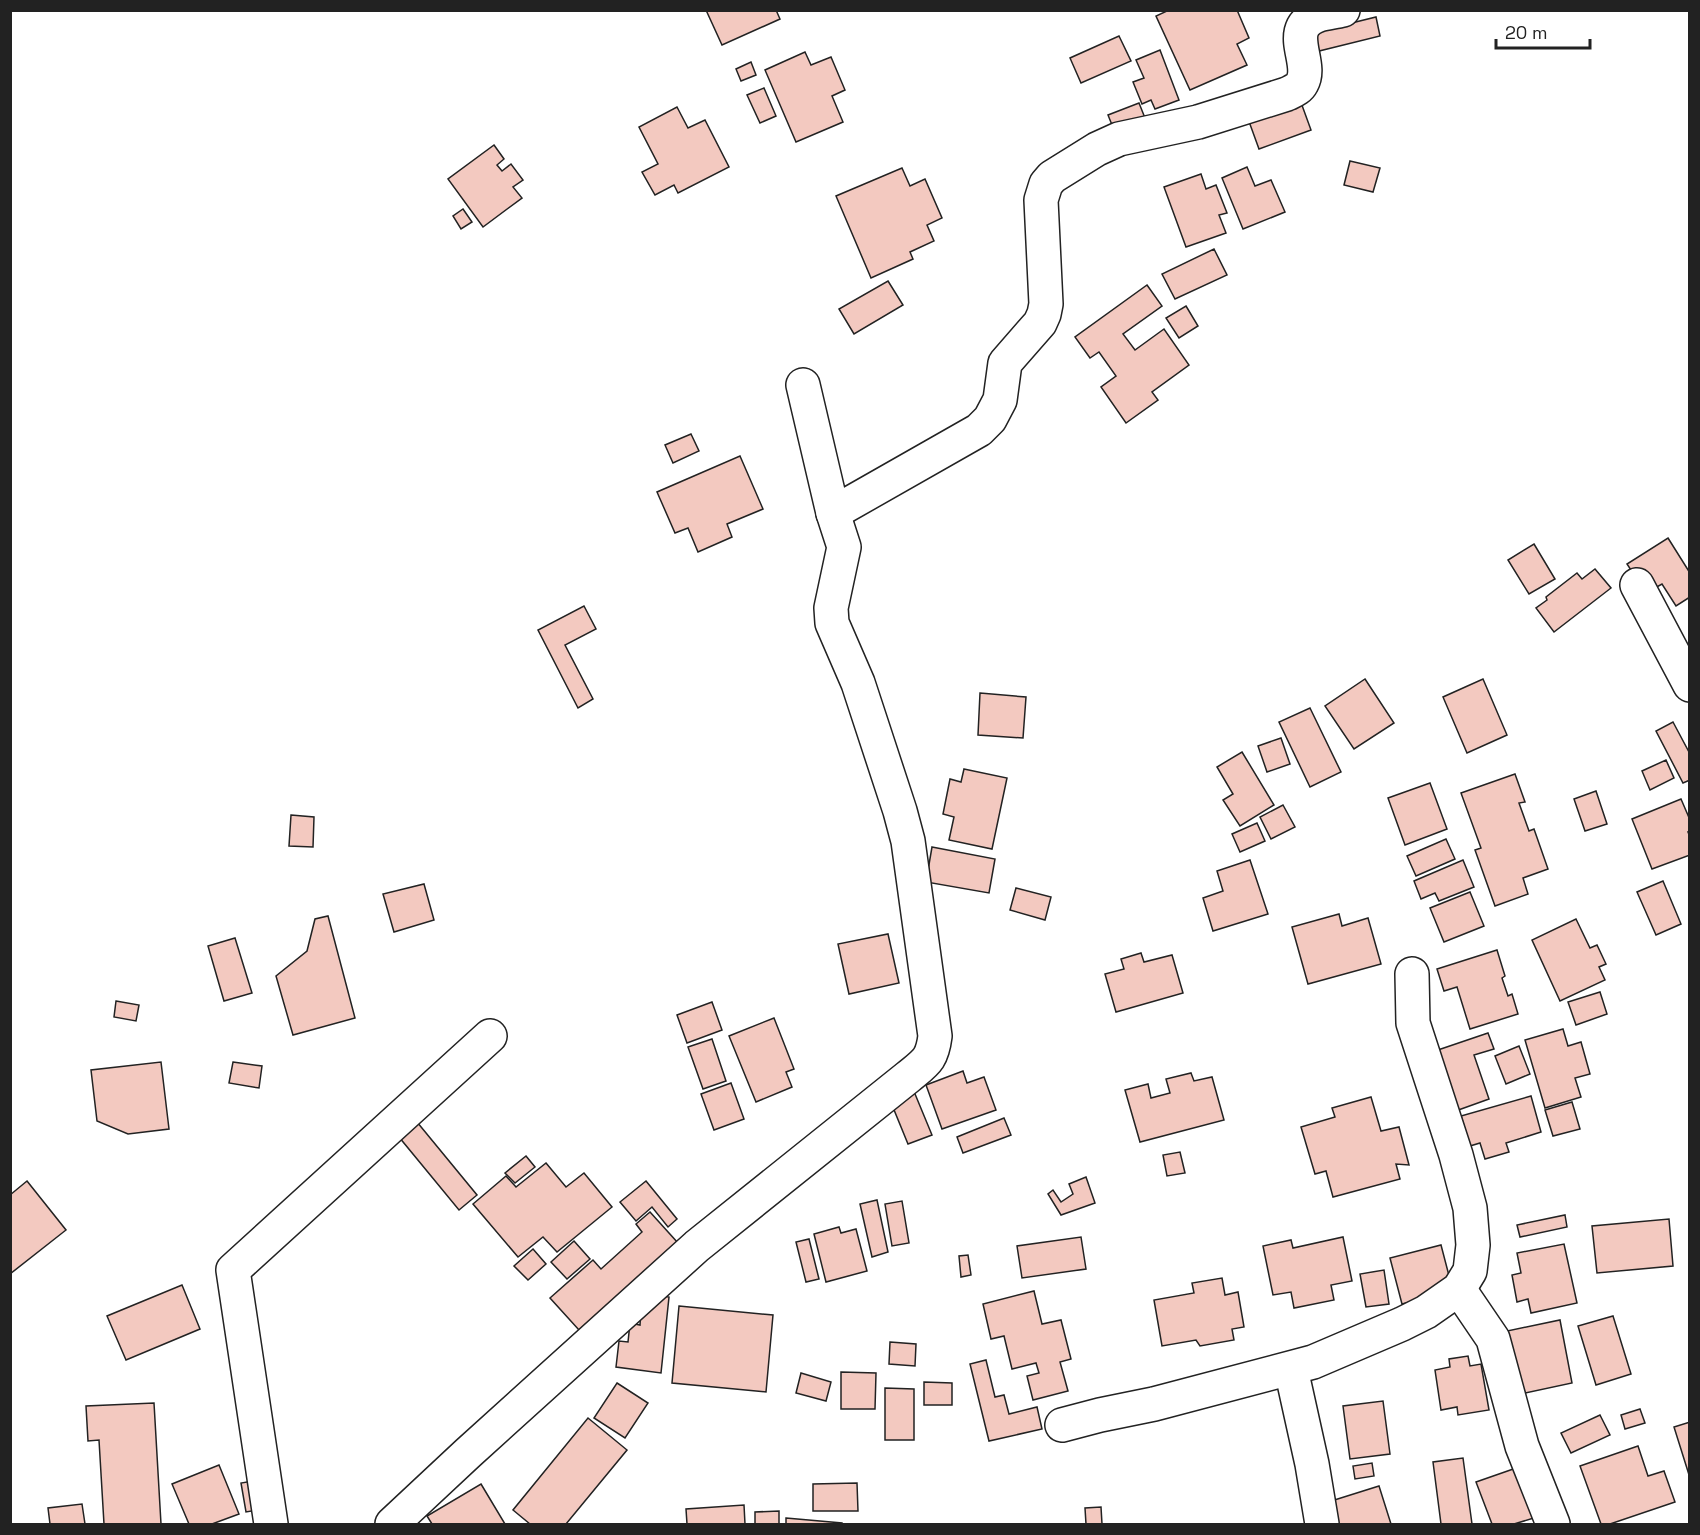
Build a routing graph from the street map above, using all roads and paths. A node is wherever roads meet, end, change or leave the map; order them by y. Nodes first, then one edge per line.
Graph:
1 (1342, 10) edge
2 (803, 385) dead end
3 (833, 513) junction
4 (1638, 585) dead end
5 (1689, 685) edge
6 (1412, 974) dead end
7 (490, 1036) dead end
8 (1459, 1289) junction
9 (1291, 1369) junction
10 (1062, 1425) dead end
11 (271, 1524) edge
12 (392, 1524) edge
13 (1322, 1524) edge
14 (1553, 1524) edge

1 - 3 street
2 - 3 street
3 - 12 street
4 - 5 street
6 - 8 street
7 - 11 street
8 - 9 street
8 - 14 street
9 - 10 street
9 - 13 street

